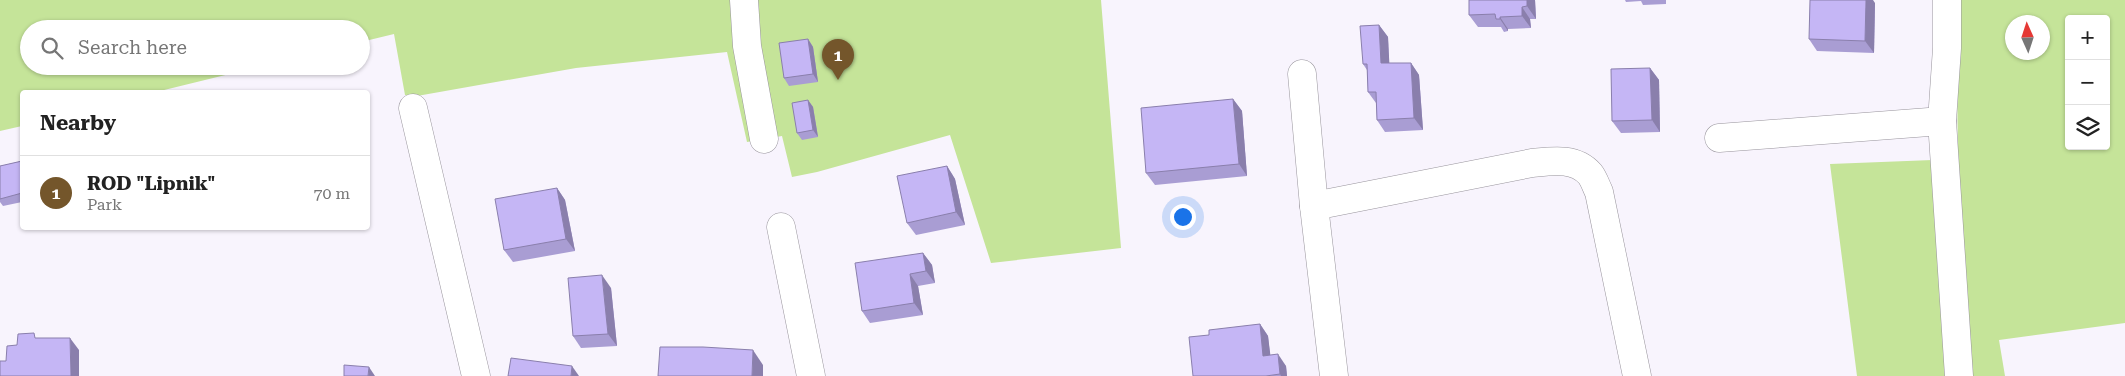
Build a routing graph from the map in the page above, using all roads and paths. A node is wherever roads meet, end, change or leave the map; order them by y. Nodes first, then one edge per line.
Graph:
1 (744, 0) edge
2 (1947, 0) edge
3 (1302, 74) dead end
4 (413, 108) dead end
5 (1942, 122) junction
6 (1719, 138) dead end
7 (764, 139) dead end
8 (1314, 206) junction
9 (781, 227) dead end
10 (476, 376) edge
11 (811, 376) edge
12 (1334, 376) edge
13 (1638, 376) edge
14 (1959, 376) edge

1 - 7 street
2 - 5 street
3 - 8 street
4 - 10 street
5 - 6 street
5 - 14 street
8 - 12 street
8 - 13 street
9 - 11 street

